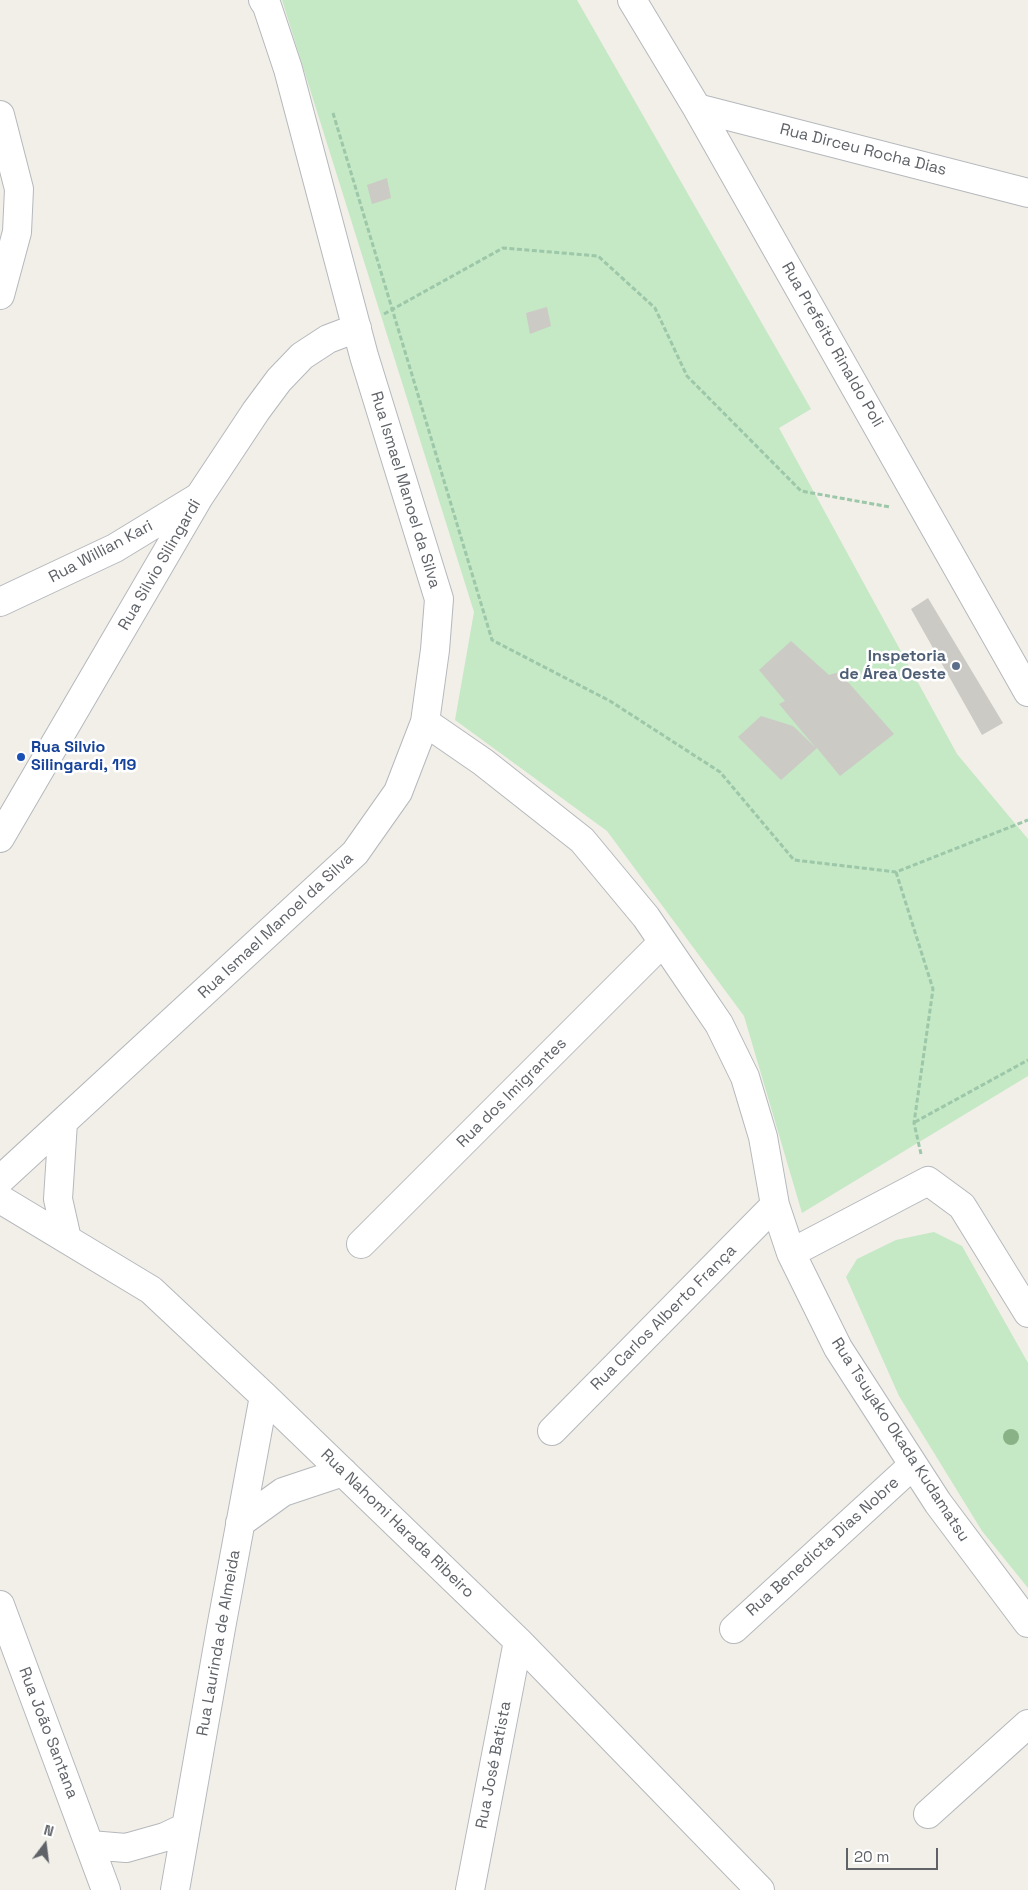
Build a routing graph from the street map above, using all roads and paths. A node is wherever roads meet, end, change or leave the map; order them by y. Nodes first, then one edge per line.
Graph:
1 (263, 0) edge
2 (632, 0) edge
3 (697, 108) junction
4 (333, 112) dead end
5 (0, 115) edge
6 (1028, 193) edge
7 (0, 294) edge
8 (392, 309) junction
9 (357, 328) junction
10 (199, 497) junction
11 (927, 514) junction
12 (0, 602) edge
13 (1028, 692) edge
14 (426, 722) junction
15 (1028, 820) edge
16 (0, 838) edge
17 (896, 872) junction
18 (663, 942) junction
19 (1028, 1060) edge
20 (63, 1122) junction
21 (914, 1123) junction
22 (0, 1180) edge
23 (928, 1181) junction
24 (0, 1199) edge
25 (775, 1205) junction
26 (67, 1239) junction
27 (361, 1244) dead end
28 (791, 1253) junction
29 (1028, 1313) edge
30 (264, 1396) junction
31 (552, 1431) dead end
32 (913, 1465) junction
33 (343, 1472) junction
34 (240, 1523) junction
35 (0, 1605) edge
36 (1028, 1623) edge
37 (734, 1629) dead end
38 (518, 1641) junction
39 (1028, 1724) edge
40 (928, 1814) dead end
41 (186, 1827) junction
42 (90, 1845) junction
43 (106, 1890) edge
44 (175, 1890) edge
45 (470, 1890) edge
46 (760, 1890) edge

1 - 9 street, Rua Ismael Manoel da Silva
2 - 3 street, Rua Prefeito Rinaldo Poli
3 - 6 street, Rua Dirceu Rocha Dias
3 - 11 street, Rua Prefeito Rinaldo Poli
4 - 8 path
5 - 7 street
8 - 9 path
8 - 11 path
8 - 17 path
9 - 10 street, Rua Silvio Silingardi
9 - 14 street, Rua Ismael Manoel da Silva
10 - 12 street, Rua Willian Kari
10 - 16 street, Rua Silvio Silingardi
11 - 13 street, Rua Prefeito Rinaldo Poli
14 - 18 street, Rua Tsuyako Okada Kudamatsu
14 - 20 street, Rua Ismael Manoel da Silva
15 - 17 path
17 - 21 path
18 - 25 street, Rua Tsuyako Okada Kudamatsu
18 - 27 street, Rua dos Imigrantes
19 - 21 path
20 - 22 street, Rua Ismael Manoel da Silva
20 - 26 street
21 - 23 path
23 - 28 street
23 - 29 street
24 - 26 street, Rua Nahomi Harada Ribeiro
25 - 28 street, Rua Tsuyako Okada Kudamatsu
25 - 31 street, Rua Carlos Alberto França
26 - 30 street, Rua Nahomi Harada Ribeiro
28 - 32 street, Rua Tsuyako Okada Kudamatsu
30 - 33 street, Rua Nahomi Harada Ribeiro
30 - 34 street, Rua Laurinda de Almeida
32 - 36 street, Rua Tsuyako Okada Kudamatsu
32 - 37 street, Rua Benedicta Dias Nobre
33 - 34 street
33 - 38 street, Rua Nahomi Harada Ribeiro
34 - 41 street, Rua Laurinda de Almeida
35 - 42 street, Rua João Santana
38 - 45 street, Rua José Batista
38 - 46 street, Rua Nahomi Harada Ribeiro
39 - 40 street
41 - 42 street
41 - 44 street, Rua Laurinda de Almeida
42 - 43 street, Rua João Santana

